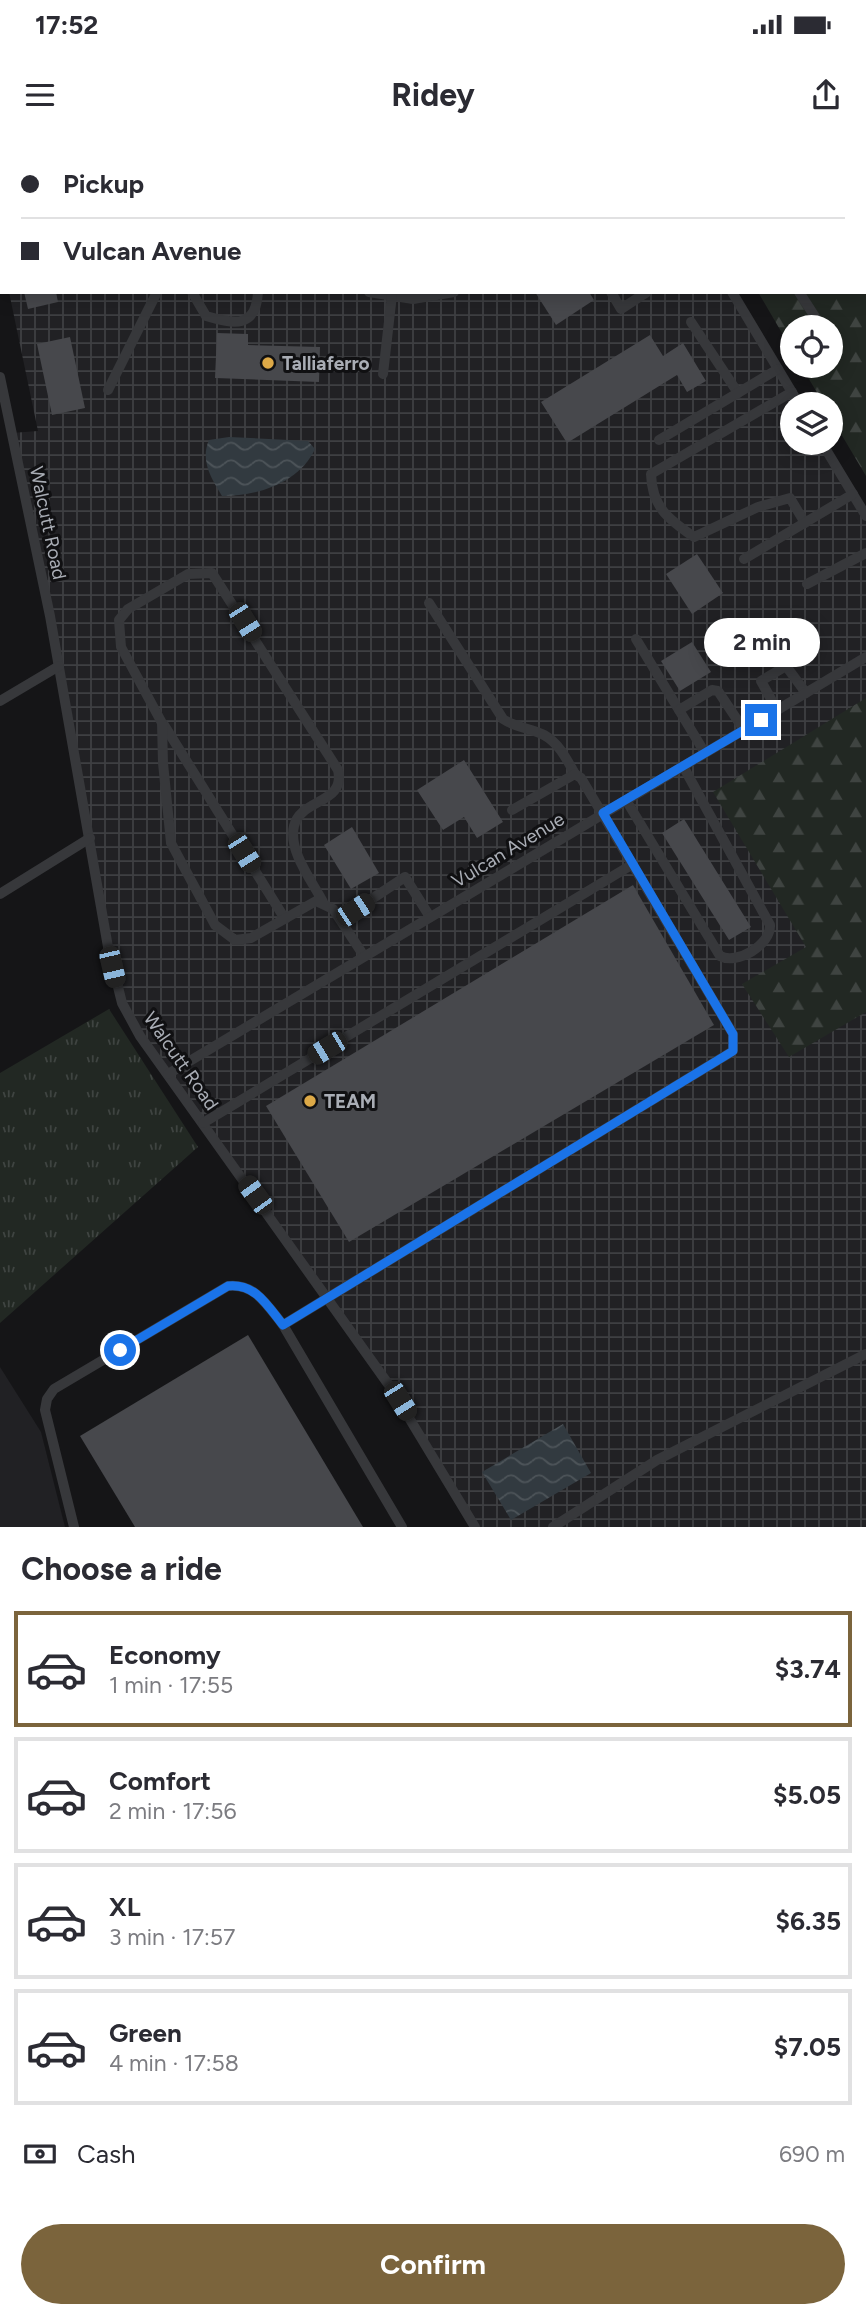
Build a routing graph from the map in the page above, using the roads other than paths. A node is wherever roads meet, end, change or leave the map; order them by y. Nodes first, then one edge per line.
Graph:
1 (156, 294) edge
2 (193, 294) edge
3 (258, 294) edge
4 (380, 294) edge
5 (442, 294) edge
6 (612, 294) edge
7 (645, 294) edge
8 (733, 294) edge
9 (800, 294) edge
10 (391, 296) junction
11 (814, 315) edge
12 (691, 322) dead end
13 (778, 369) junction
14 (383, 374) dead end
15 (0, 377) edge
16 (108, 390) dead end
17 (792, 392) edge
18 (738, 393) junction
19 (780, 399) edge
20 (659, 440) dead end
21 (829, 455) edge
22 (853, 494) junction
23 (866, 516) edge
24 (805, 523) junction
25 (866, 554) edge
26 (744, 559) dead end
27 (807, 584) dead end
28 (429, 603) dead end
29 (636, 639) dead end
30 (866, 657) edge
31 (59, 666) junction
32 (806, 693) junction
33 (0, 701) edge
34 (679, 710) junction
35 (777, 710) junction
36 (162, 723) junction
37 (744, 730) junction
38 (705, 753) junction
39 (683, 766) junction
40 (575, 774) junction
41 (626, 800) junction
42 (512, 810) dead end
43 (603, 813) junction
44 (90, 838) junction
45 (634, 864) junction
46 (0, 894) edge
47 (323, 902) junction
48 (355, 910) dead end
49 (430, 917) junction
50 (285, 919) junction
51 (364, 956) junction
52 (168, 1073) junction
53 (204, 1124) junction
54 (328, 1297) junction
55 (283, 1325) junction
56 (866, 1354) edge
57 (74, 1527) edge
58 (402, 1527) edge
59 (475, 1527) edge
60 (553, 1527) edge

1 - 16 street
2 - 3 street
4 - 10 street
5 - 10 street
6 - 7 street
8 - 13 street
9 - 11 street
10 - 14 street
12 - 18 street
13 - 17 street
13 - 18 street
15 - 31 street, Walcutt Road
18 - 20 street
19 - 24 street
21 - 22 street
22 - 23 street
22 - 24 street
24 - 26 street
25 - 27 street
28 - 40 street
29 - 34 street
30 - 32 street, Vulcan Avenue
31 - 33 street
31 - 44 street, Walcutt Road
32 - 35 street, Vulcan Avenue
32 - 35 street
34 - 37 street
34 - 38 street
35 - 37 street, Vulcan Avenue
36 - 47 street
36 - 50 street
36 - 50 street
37 - 38 street, Vulcan Avenue
38 - 39 street, Vulcan Avenue
39 - 41 street, Vulcan Avenue
39 - 41 street
40 - 42 street
40 - 43 street
41 - 43 street, Vulcan Avenue
43 - 45 street
43 - 49 street, Vulcan Avenue
44 - 46 street
44 - 52 street, Walcutt Road
45 - 53 street
45 - 54 street
47 - 50 street
47 - 51 street
48 - 49 street
49 - 51 street, Vulcan Avenue
51 - 52 street, Vulcan Avenue
52 - 53 street, Walcutt Road
53 - 54 street, Walcutt Road
54 - 55 street
54 - 59 street, Walcutt Road
55 - 57 street
55 - 58 street
56 - 60 street

